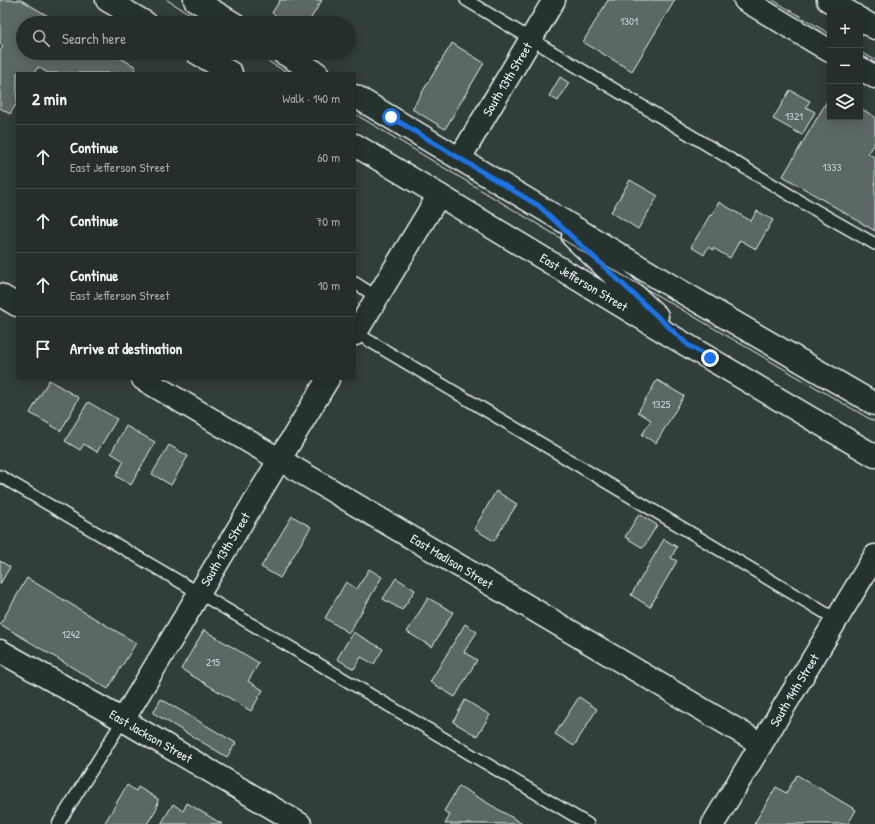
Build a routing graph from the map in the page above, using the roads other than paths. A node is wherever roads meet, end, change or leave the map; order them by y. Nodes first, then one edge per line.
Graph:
1 (107, 0) edge
2 (194, 0) edge
3 (466, 0) edge
4 (554, 0) edge
5 (745, 0) edge
6 (828, 0) edge
7 (849, 12) edge
8 (134, 16) edge
9 (221, 16) edge
10 (863, 21) edge
11 (875, 28) edge
12 (531, 39) junction
13 (827, 49) edge
14 (209, 60) edge
15 (295, 60) edge
16 (863, 70) edge
17 (229, 72) edge
18 (315, 72) edge
19 (875, 77) edge
20 (356, 97) edge
21 (356, 146) edge
22 (460, 158) junction
23 (439, 195) junction
24 (539, 206) junction
25 (875, 244) edge
26 (356, 284) edge
27 (0, 295) edge
28 (377, 297) junction
29 (16, 304) edge
30 (356, 334) edge
31 (688, 345) junction
32 (145, 380) edge
33 (327, 380) edge
34 (875, 404) edge
35 (875, 456) edge
36 (279, 459) junction
37 (0, 476) edge
38 (875, 556) edge
39 (199, 593) junction
40 (837, 620) junction
41 (0, 651) edge
42 (123, 720) junction
43 (762, 744) junction
44 (58, 824) edge
45 (300, 824) edge
46 (588, 824) edge
47 (713, 824) edge

1 - 8 street
2 - 9 street
3 - 12 lane
4 - 12 street, South 13th Street
5 - 13 street
6 - 7 street
10 - 11 street
12 - 22 street, South 13th Street
12 - 25 lane
14 - 17 street
15 - 18 street
16 - 19 street
20 - 22 street
21 - 23 street, East Jefferson Street
22 - 24 street
23 - 28 street
23 - 31 street, East Jefferson Street
24 - 31 street
24 - 34 street
26 - 28 lane
27 - 29 street
28 - 30 street
30 - 40 lane
31 - 35 street, East Jefferson Street
32 - 36 street, East Madison Street
33 - 36 street, South 13th Street
36 - 39 street, South 13th Street
36 - 43 street, East Madison Street
37 - 39 lane
38 - 40 street, South 14th Street
39 - 42 street, South 13th Street
39 - 46 lane
40 - 43 street, South 14th Street
41 - 42 street, East Jackson Street
42 - 44 lane
42 - 45 street, East Jackson Street
43 - 47 street, South 14th Street

